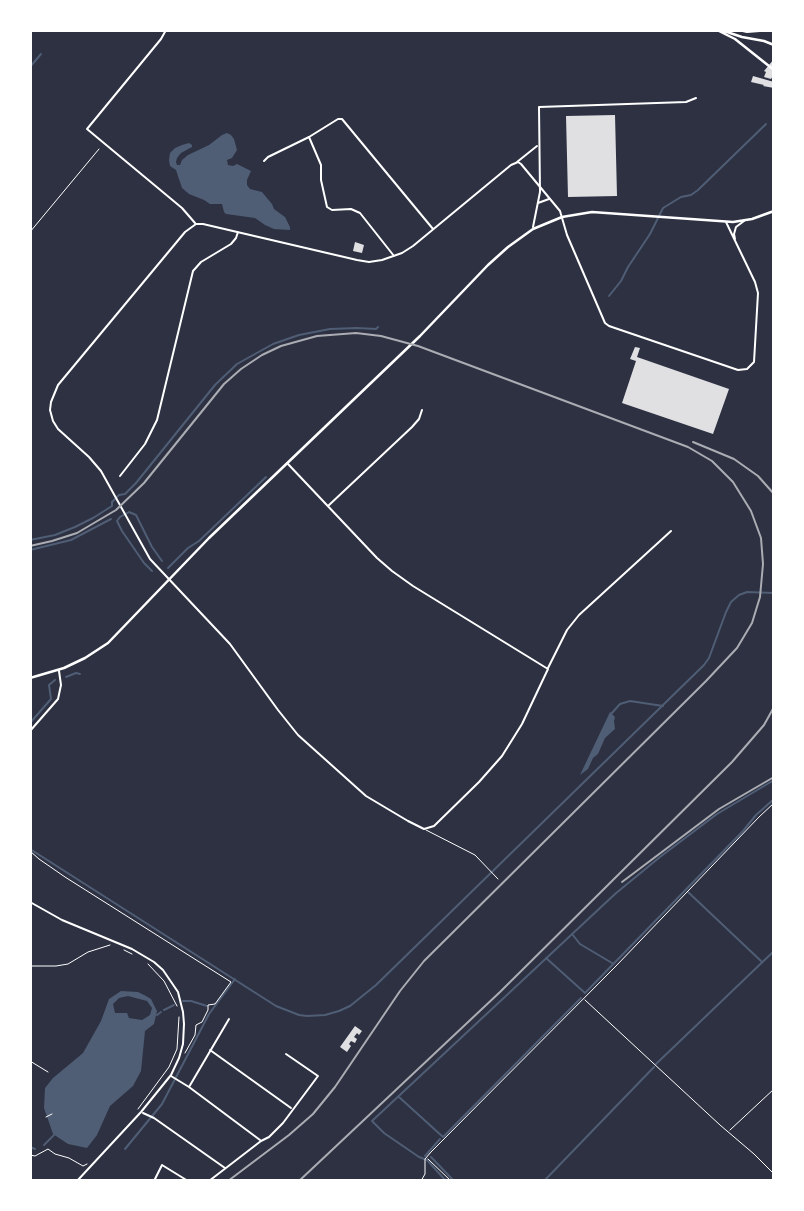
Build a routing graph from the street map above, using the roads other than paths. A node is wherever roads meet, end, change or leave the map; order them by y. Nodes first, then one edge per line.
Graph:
1 (166, 30) edge
2 (719, 30) edge
3 (738, 30) edge
4 (773, 30) edge
5 (774, 45) edge
6 (774, 70) edge
7 (696, 98) dead end
8 (309, 137) junction
9 (539, 145) junction
10 (99, 149) dead end
11 (264, 162) dead end
12 (516, 162) junction
13 (539, 186) junction
14 (551, 200) junction
15 (537, 204) junction
16 (774, 211) edge
17 (562, 217) junction
18 (745, 220) junction
19 (725, 221) junction
20 (196, 224) junction
21 (433, 229) junction
22 (533, 229) junction
23 (30, 232) edge
24 (238, 232) junction
25 (735, 240) junction
26 (394, 257) junction
27 (422, 410) dead end
28 (288, 463) junction
29 (120, 476) dead end
30 (328, 506) junction
31 (671, 531) dead end
32 (170, 580) junction
33 (548, 669) junction
34 (59, 670) junction
35 (30, 678) edge
36 (30, 731) edge
37 (424, 829) junction
38 (498, 879) dead end
39 (30, 902) edge
40 (229, 1019) dead end
41 (210, 1050) junction
42 (286, 1054) dead end
43 (173, 1077) junction
44 (189, 1087) junction
45 (292, 1109) junction
46 (141, 1112) junction
47 (261, 1141) junction
48 (226, 1169) junction
49 (77, 1181) edge
50 (154, 1181) edge
51 (188, 1181) edge
52 (209, 1181) edge

1 - 20 street
2 - 5 main road
2 - 6 main road
3 - 4 street
7 - 9 street
8 - 11 street
8 - 21 street
8 - 26 street
9 - 12 street
9 - 13 street
10 - 23 lane
12 - 13 street
12 - 21 street
13 - 14 street
13 - 15 street
14 - 15 street
14 - 17 street
15 - 22 street
16 - 18 main road
17 - 19 main road
17 - 22 main road
17 - 25 street
18 - 19 main road
18 - 25 street
19 - 25 street
20 - 24 street
20 - 32 street
21 - 26 street
22 - 28 main road
24 - 26 street
24 - 29 street
27 - 30 street
28 - 30 street
28 - 32 main road
30 - 33 street
31 - 33 street
32 - 34 main road
32 - 37 street
33 - 37 street
34 - 35 main road
34 - 36 street
37 - 38 lane
39 - 43 street
40 - 41 street
41 - 44 street
41 - 45 street
42 - 45 street
43 - 44 street
43 - 46 street
44 - 47 street
45 - 47 street
46 - 48 street
46 - 49 street
47 - 48 street
48 - 52 street
50 - 51 street

